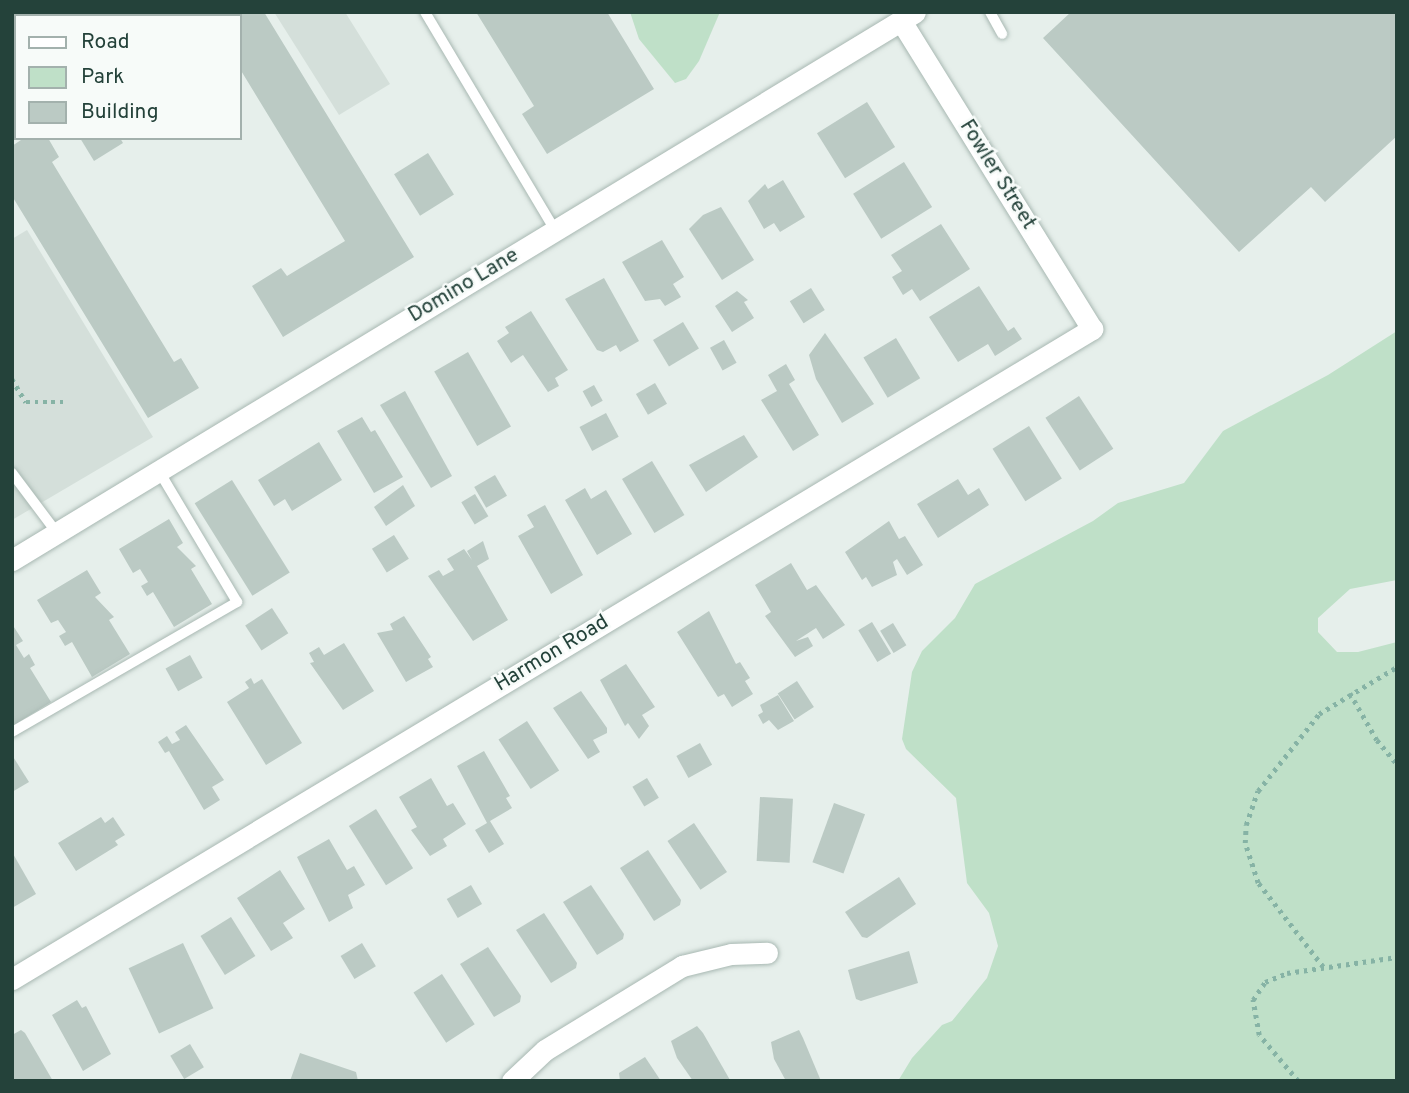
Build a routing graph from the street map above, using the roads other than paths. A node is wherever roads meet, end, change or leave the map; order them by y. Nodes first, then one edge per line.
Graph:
1 (425, 12) edge
2 (990, 12) edge
3 (908, 17) edge
4 (1002, 34) dead end
5 (555, 230) junction
6 (1092, 329) joint
7 (159, 471) junction
8 (12, 473) edge
9 (57, 533) junction
10 (12, 560) edge
11 (12, 733) edge
12 (767, 953) dead end
13 (12, 979) edge
14 (512, 1081) edge

1 - 5 lane
2 - 4 lane
3 - 5 street, Domino Lane
3 - 6 street, Fowler Street
5 - 7 street, Domino Lane
6 - 13 street, Harmon Road
7 - 9 street, Domino Lane
7 - 11 lane
8 - 9 lane
9 - 10 street, Domino Lane
12 - 14 street

